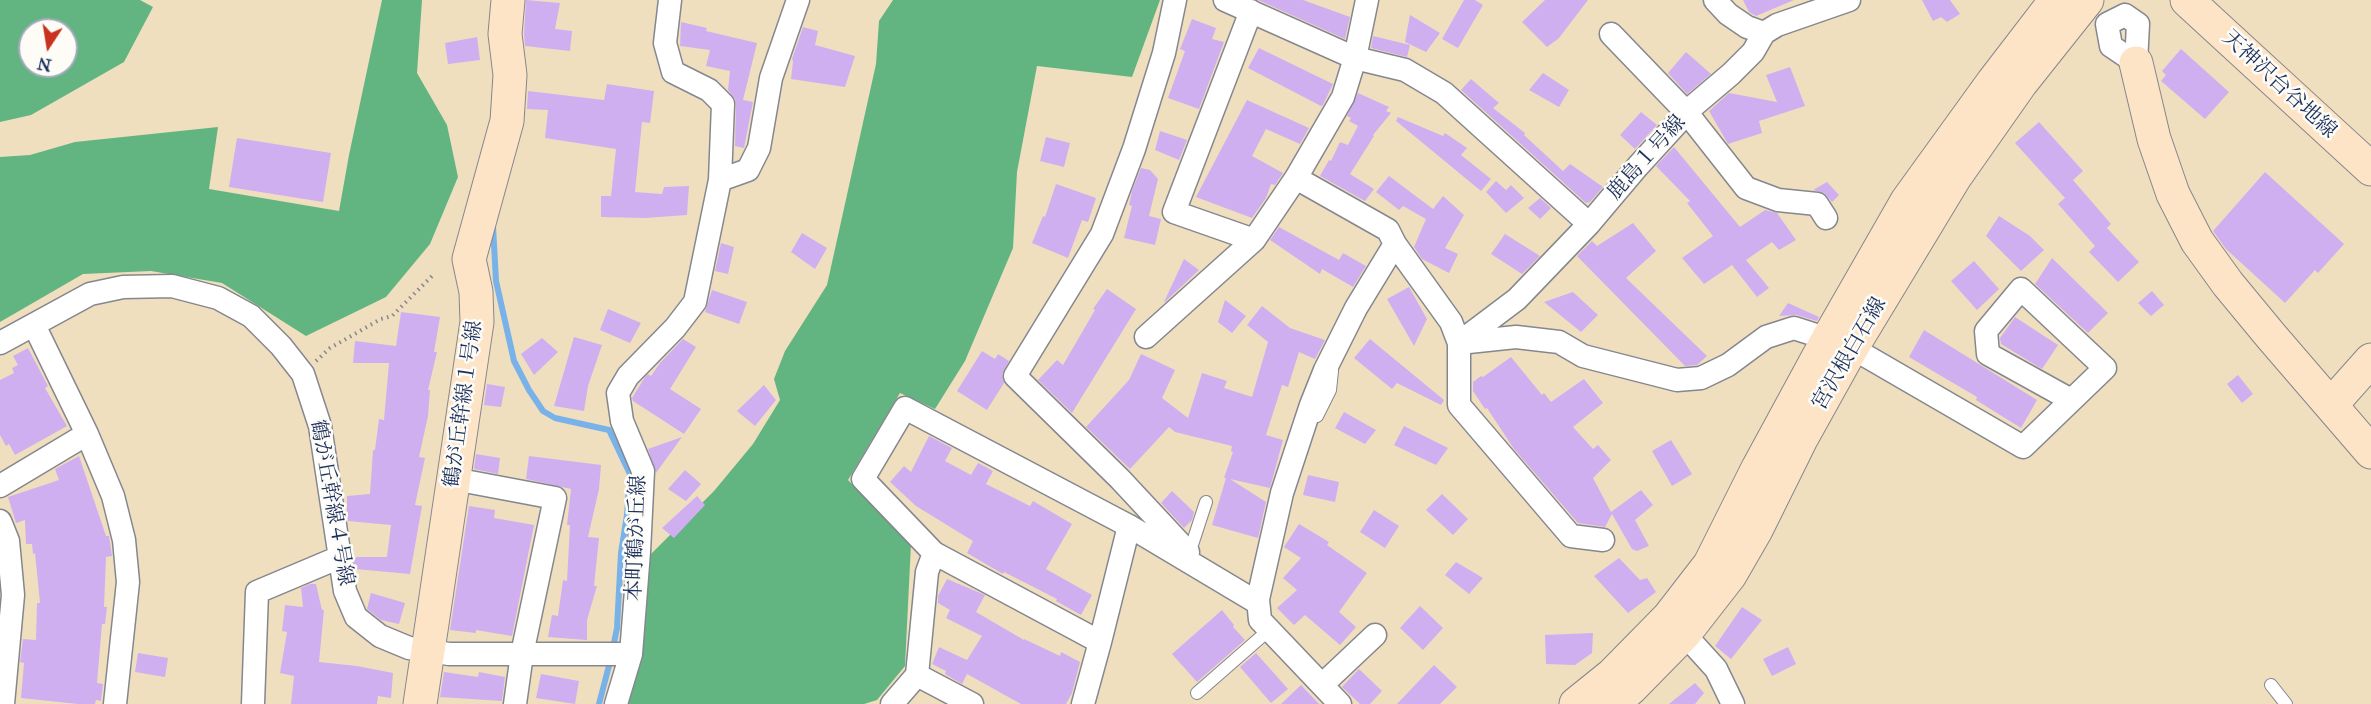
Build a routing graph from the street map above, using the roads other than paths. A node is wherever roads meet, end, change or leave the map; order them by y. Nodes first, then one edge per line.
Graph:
1 (508, 0) edge
2 (670, 0) edge
3 (798, 0) edge
4 (1175, 0) edge
5 (1225, 0) edge
6 (1367, 0) edge
7 (1715, 0) edge
8 (1849, 0) edge
9 (2055, 0) edge
10 (2087, 0) edge
11 (2187, 0) edge
12 (1251, 11) junction
13 (1764, 33) junction
14 (1611, 34) dead end
15 (1355, 58) junction
16 (2136, 63) dead end
17 (1687, 112) junction
18 (2371, 169) edge
19 (1296, 178) junction
20 (720, 180) junction
21 (1826, 218) dead end
22 (1589, 224) junction
23 (1254, 240) junction
24 (1395, 243) junction
25 (34, 325) junction
26 (1146, 337) dead end
27 (0, 343) edge
28 (1459, 343) junction
29 (1840, 344) junction
30 (2371, 360) edge
31 (1330, 361) junction
32 (2071, 400) junction
33 (2331, 405) junction
34 (87, 434) junction
35 (2371, 452) edge
36 (454, 479) junction
37 (0, 486) edge
38 (1292, 492) dead end
39 (1206, 502) dead end
40 (0, 521) edge
41 (1130, 526) junction
42 (1603, 540) dead end
43 (934, 553) junction
44 (1189, 554) junction
45 (340, 557) junction
46 (1206, 572) junction
47 (1258, 603) junction
48 (1677, 625) junction
49 (1269, 630) junction
50 (1375, 635) dead end
51 (1100, 642) junction
52 (428, 651) junction
53 (522, 654) junction
54 (618, 654) junction
55 (917, 675) junction
56 (1322, 685) junction
57 (2271, 685) dead end
58 (1197, 693) dead end
59 (3, 704) edge
60 (116, 704) edge
61 (253, 704) edge
62 (420, 704) edge
63 (515, 704) edge
64 (616, 704) edge
65 (892, 704) edge
66 (972, 704) edge
67 (1083, 704) edge
68 (1340, 704) edge
69 (1576, 704) edge
70 (1612, 704) edge
71 (1733, 704) edge
72 (2286, 704) edge

1 - 36 street, 鶴が丘幹線１号線
2 - 20 street, 本町鶴が丘線
3 - 20 street
4 - 44 street
5 - 12 street
6 - 15 street
7 - 13 street
8 - 13 street
9 - 29 street
10 - 29 street, 宮沢根白石線
11 - 18 street, 天神沢台谷地線
12 - 15 street
12 - 23 street
13 - 17 street, 鹿島１号線
14 - 17 street
15 - 19 street
15 - 22 street
16 - 33 street
17 - 21 street
17 - 22 street, 鹿島１号線
19 - 23 street
19 - 24 street
20 - 54 street, 本町鶴が丘線
22 - 28 street, 鹿島１号線
23 - 26 street
24 - 28 street
24 - 31 street
25 - 27 street, 鶴が丘幹線４号線
25 - 34 street
25 - 45 street, 鶴が丘幹線４号線
28 - 29 street
28 - 42 street
29 - 32 street
29 - 48 street
30 - 33 street
31 - 38 lane
31 - 47 street
32 - 32 street
33 - 35 street
34 - 37 street
34 - 60 street
36 - 52 street, 鶴が丘幹線１号線
36 - 53 street
39 - 44 lane
40 - 59 street
41 - 43 street
41 - 46 street
41 - 51 street
43 - 51 street
43 - 55 street
44 - 46 street
45 - 52 street, 鶴が丘幹線４号線
45 - 61 street
46 - 47 street
47 - 49 street
48 - 69 street
48 - 70 street
48 - 71 street
49 - 56 street
49 - 58 lane
50 - 56 street
51 - 67 street
52 - 53 street, 鶴が丘幹線４号線
52 - 62 street, 鶴が丘幹線１号線
53 - 54 street, 鶴が丘幹線４号線
53 - 63 street
54 - 64 street, 本町鶴が丘線
55 - 65 street
55 - 66 street
56 - 68 street
57 - 72 lane

